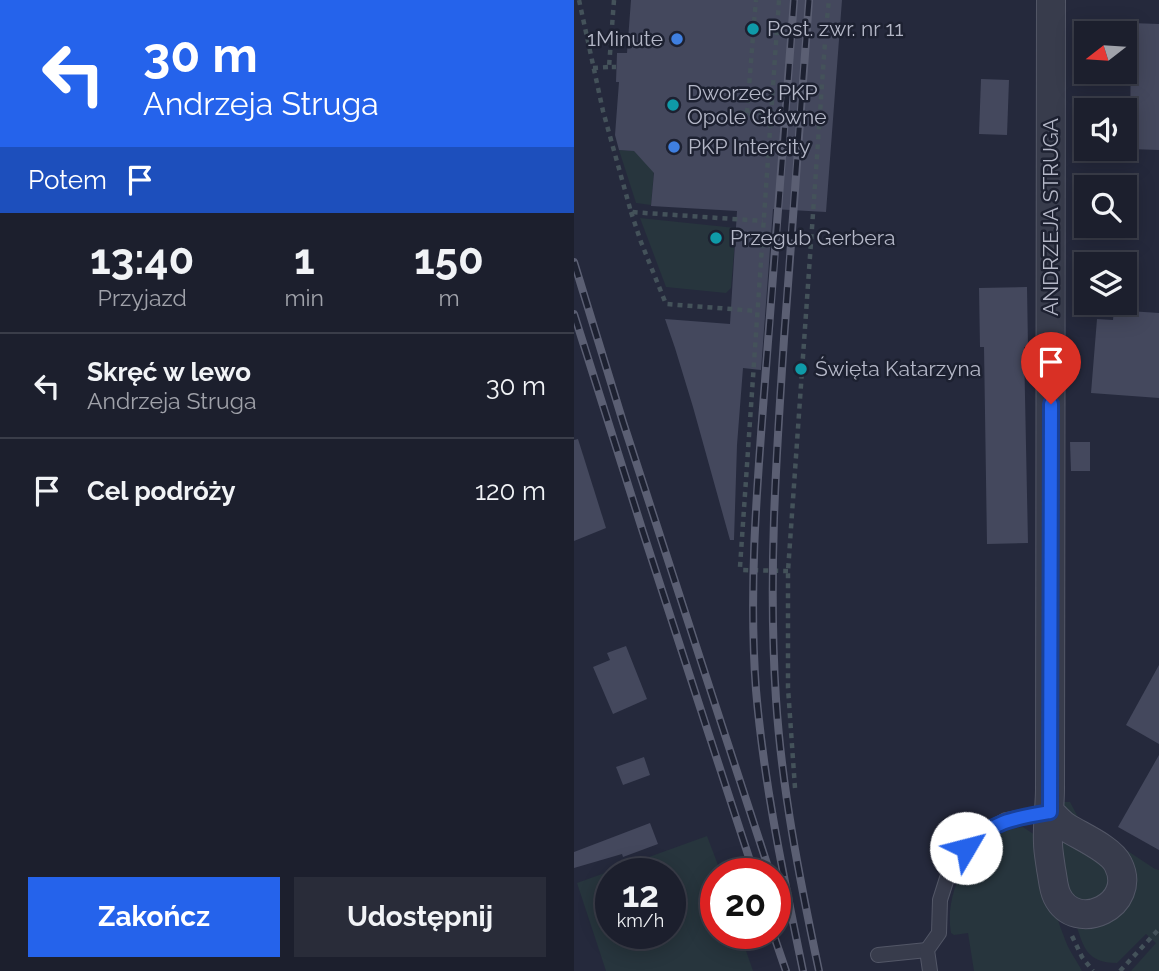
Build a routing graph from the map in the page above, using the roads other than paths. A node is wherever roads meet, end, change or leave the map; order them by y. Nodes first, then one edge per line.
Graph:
1 (1051, 0) edge
2 (1050, 812) joint
3 (927, 950) junction
4 (878, 955) dead end
5 (930, 971) edge

1 - 2 street, ANDRZEJA STRUGA
2 - 3 lane
3 - 4 lane
3 - 5 lane

